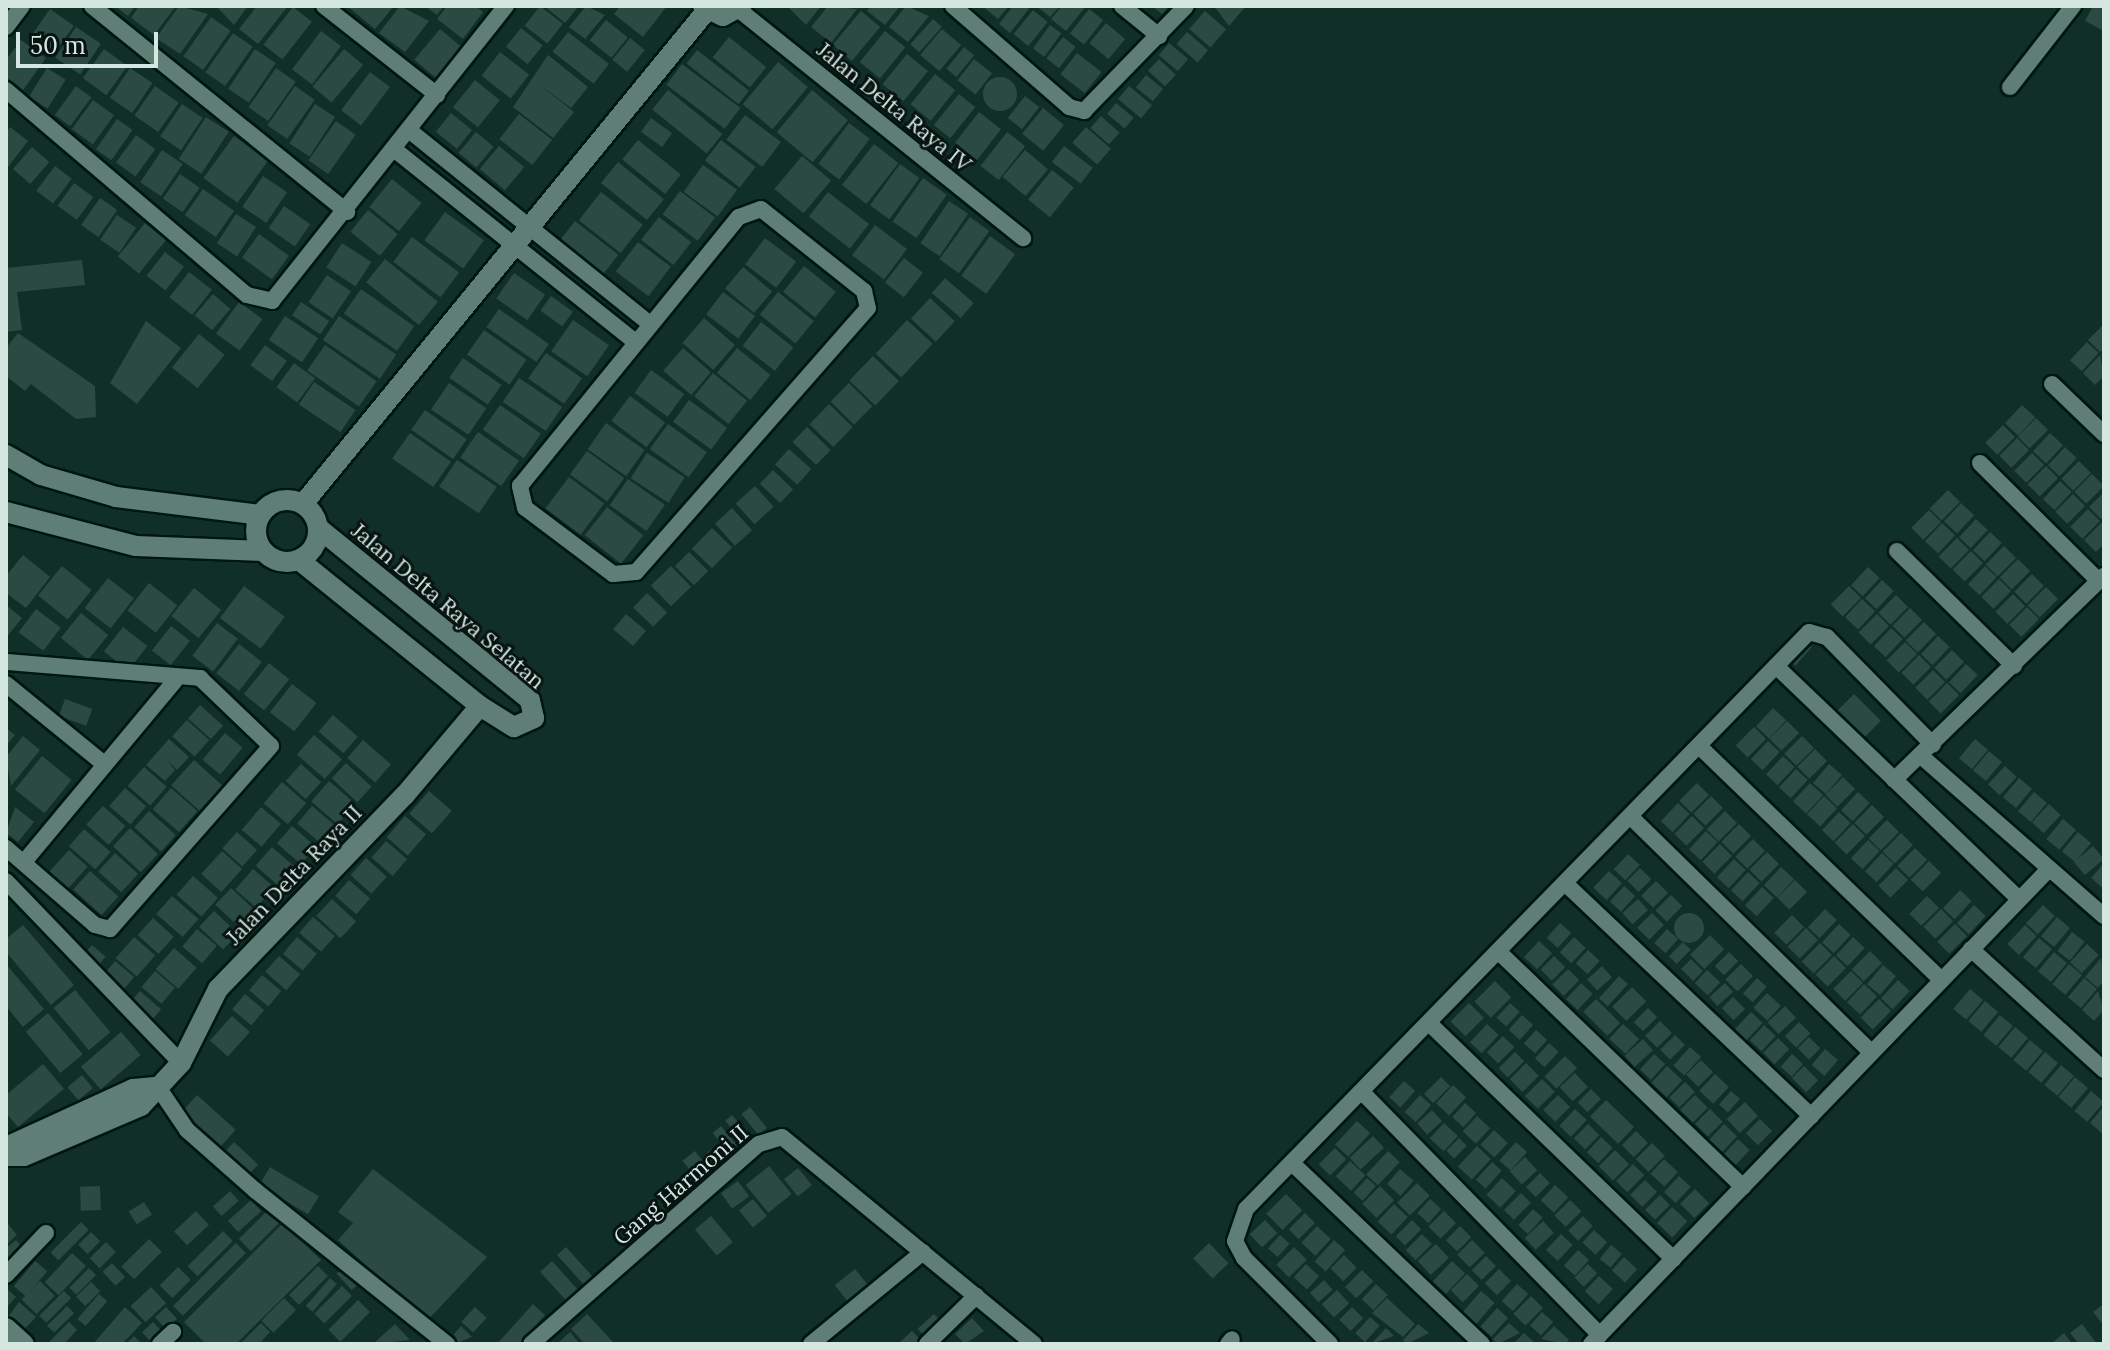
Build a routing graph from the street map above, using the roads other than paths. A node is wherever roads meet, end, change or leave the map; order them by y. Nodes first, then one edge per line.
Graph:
1 (22, 6) edge
2 (92, 6) edge
3 (324, 6) edge
4 (506, 6) edge
5 (953, 6) edge
6 (1122, 6) edge
7 (1186, 6) edge
8 (2073, 6) edge
9 (705, 8) edge
10 (739, 8) edge
11 (6, 27) edge
12 (1159, 36) junction
13 (2010, 87) dead end
14 (6, 90) edge
15 (437, 95) junction
16 (410, 131) junction
17 (395, 150) junction
18 (347, 212) junction
19 (529, 228) junction
20 (1023, 238) dead end
21 (514, 246) junction
22 (649, 323) junction
23 (634, 341) junction
24 (2052, 384) dead end
25 (2104, 434) edge
26 (6, 455) edge
27 (1980, 463) dead end
28 (303, 504) junction
29 (6, 512) edge
30 (260, 515) junction
31 (318, 528) junction
32 (263, 551) junction
33 (1897, 551) dead end
34 (299, 560) junction
35 (2102, 579) edge
36 (6, 662) edge
37 (1776, 666) junction
38 (2014, 666) junction
39 (175, 681) junction
40 (6, 684) edge
41 (480, 706) junction
42 (1699, 746) junction
43 (1927, 750) junction
44 (104, 764) junction
45 (1894, 780) junction
46 (1632, 818) junction
47 (6, 848) edge
48 (24, 862) junction
49 (2049, 869) junction
50 (6, 881) edge
51 (1568, 886) junction
52 (2019, 899) junction
53 (2104, 916) edge
54 (1971, 949) junction
55 (1501, 954) junction
56 (1941, 980) junction
57 (1431, 1025) junction
58 (1871, 1052) junction
59 (181, 1063) junction
60 (2104, 1070) edge
61 (158, 1087) junction
62 (1362, 1092) junction
63 (1811, 1116) junction
64 (6, 1147) edge
65 (6, 1156) edge
66 (1293, 1164) junction
67 (1743, 1187) junction
68 (46, 1233) dead end
69 (923, 1252) junction
70 (1673, 1259) junction
71 (6, 1275) edge
72 (976, 1296) junction
73 (6, 1328) edge
74 (173, 1332) dead end
75 (1596, 1339) edge
76 (24, 1344) edge
77 (160, 1344) edge
78 (447, 1344) edge
79 (531, 1344) edge
80 (811, 1344) edge
81 (927, 1344) edge
82 (1034, 1344) edge
83 (1330, 1344) edge
84 (1482, 1344) edge

1 - 11 street
2 - 18 street
3 - 15 street
4 - 15 street
5 - 12 street
6 - 12 street
7 - 12 street
8 - 13 street
9 - 10 street
9 - 19 street
10 - 20 street, Jalan Delta Raya IV
14 - 18 street
15 - 16 street
16 - 17 street
16 - 19 street
17 - 18 street
17 - 21 street
19 - 21 street
19 - 22 street
21 - 23 street
21 - 28 street
22 - 23 street
22 - 23 street
24 - 25 street
26 - 30 street
27 - 35 street
28 - 30 street
28 - 31 street
29 - 32 street
30 - 32 street
31 - 34 street
31 - 41 street, Jalan Delta Raya Selatan
32 - 34 street
33 - 38 street
34 - 41 street, Jalan Delta Raya Selatan
35 - 38 street
36 - 39 street
37 - 42 street
37 - 43 street
37 - 45 street
38 - 43 street
39 - 44 street
39 - 48 street
40 - 44 street
41 - 59 street, Jalan Delta Raya II
42 - 46 street
42 - 56 street
43 - 45 street
43 - 49 street
44 - 48 street
45 - 52 street
46 - 51 street
46 - 58 street
47 - 48 street
49 - 52 street
49 - 53 street
50 - 59 street
51 - 55 street
51 - 63 street
52 - 54 street
54 - 56 street
54 - 60 street
55 - 57 street
55 - 67 street
56 - 58 street
57 - 62 street
57 - 70 street
58 - 63 street
59 - 61 street, Jalan Delta Raya II
61 - 64 street
61 - 65 street, Jalan Delta Raya II
61 - 78 street
62 - 66 street
62 - 75 street
63 - 67 street
66 - 83 street
66 - 84 street
67 - 70 street
68 - 71 street
69 - 72 street, Gang Harmoni II
69 - 79 street, Gang Harmoni II
69 - 80 street
70 - 75 street
72 - 81 street
72 - 82 street, Gang Harmoni II
73 - 76 street
74 - 77 street

